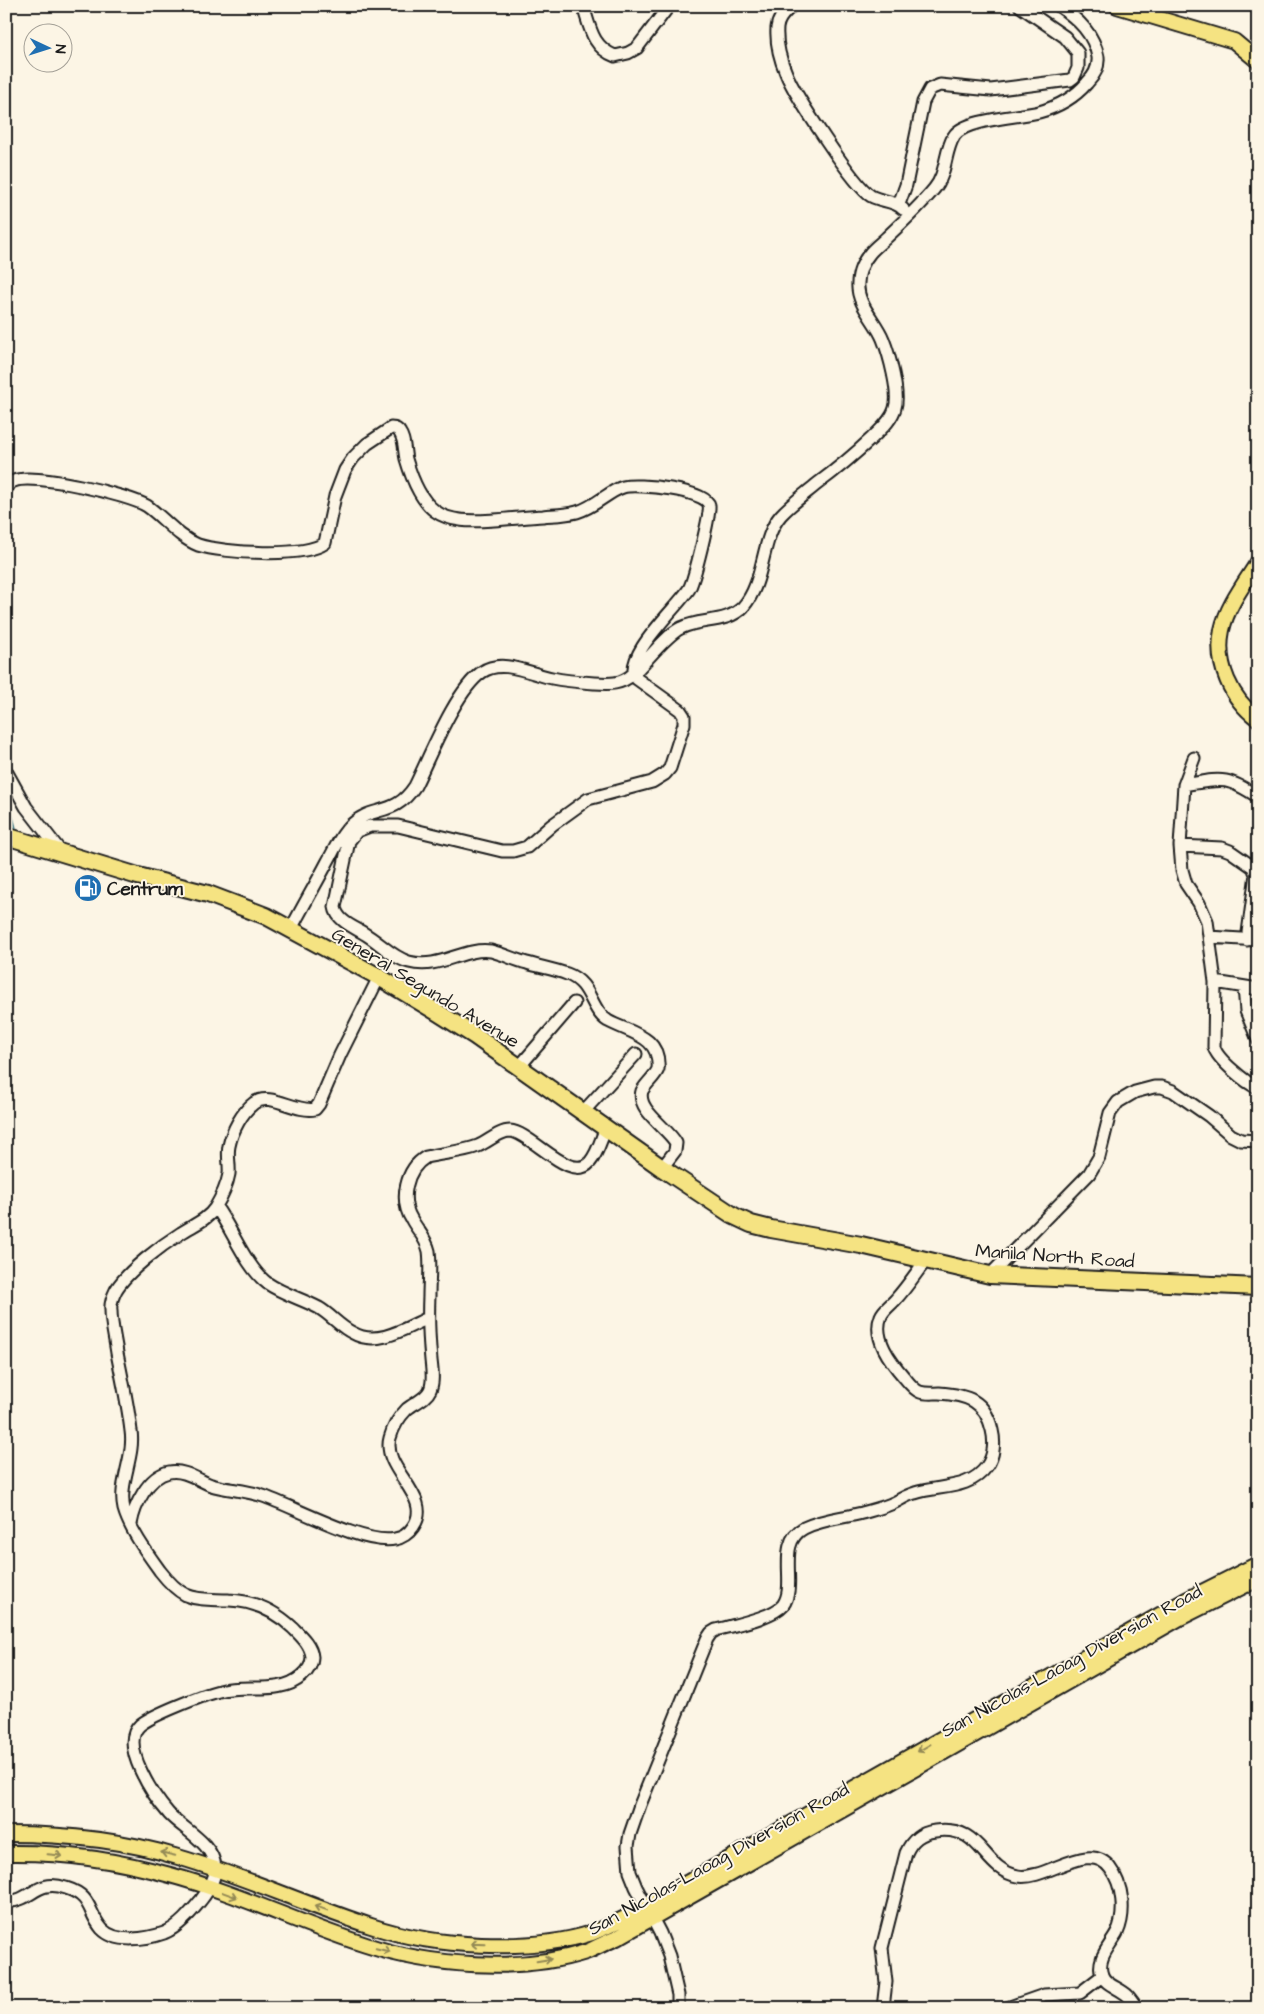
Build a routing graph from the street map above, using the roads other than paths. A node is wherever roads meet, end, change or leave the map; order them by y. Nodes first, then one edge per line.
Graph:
1 (583, 6) edge
2 (669, 6) edge
3 (791, 6) edge
4 (1020, 6) edge
5 (1059, 6) edge
6 (1116, 6) edge
7 (1258, 61) edge
8 (899, 204) junction
9 (909, 215) junction
10 (6, 489) edge
11 (1258, 562) edge
12 (633, 674) junction
13 (1258, 719) edge
14 (1194, 758) dead end
15 (6, 770) edge
16 (1184, 785) junction
17 (1258, 797) edge
18 (10, 838) edge
19 (1180, 846) junction
20 (61, 852) junction
21 (291, 929) junction
22 (1209, 937) junction
23 (1252, 940) edge
24 (378, 977) junction
25 (1215, 982) junction
26 (1244, 986) junction
27 (1258, 989) edge
28 (574, 1004) dead end
29 (1254, 1023) edge
30 (1258, 1040) edge
31 (636, 1054) dead end
32 (520, 1067) junction
33 (1258, 1088) edge
34 (583, 1112) junction
35 (606, 1128) junction
36 (1258, 1140) edge
37 (662, 1168) junction
38 (216, 1207) junction
39 (824, 1238) joint
40 (926, 1260) junction
41 (990, 1275) junction
42 (1256, 1283) edge
43 (428, 1318) junction
44 (130, 1524) junction
45 (1258, 1564) edge
46 (1258, 1579) edge
47 (6, 1834) edge
48 (6, 1852) edge
49 (215, 1869) junction
50 (209, 1888) junction
51 (6, 1902) edge
52 (649, 1913) junction
53 (1102, 1976) junction
54 (678, 2008) edge
55 (883, 2008) edge
56 (1007, 2008) edge
57 (1137, 2008) edge

1 - 2 street
3 - 8 street
4 - 8 street
5 - 9 street
6 - 7 main road
8 - 9 street
9 - 12 street
10 - 12 street
11 - 13 main road
12 - 21 street
12 - 37 street
14 - 16 street
15 - 20 street
16 - 17 street
16 - 19 street
18 - 20 highway, General Segundo Avenue
19 - 22 street
19 - 23 street
20 - 21 highway, General Segundo Avenue
21 - 24 highway, General Segundo Avenue
22 - 23 street
22 - 25 street
24 - 32 highway, General Segundo Avenue
24 - 38 street
25 - 26 street
25 - 33 street
26 - 27 street
26 - 29 street
28 - 32 street
29 - 30 street
31 - 34 street
32 - 34 highway, General Segundo Avenue
34 - 35 highway, General Segundo Avenue
35 - 37 highway, General Segundo Avenue
35 - 43 street
36 - 41 street
37 - 39 highway, General Segundo Avenue
38 - 43 street
38 - 44 street
39 - 40 highway, Manila North Road
40 - 41 highway, Manila North Road
40 - 52 street
41 - 42 highway, Manila North Road
43 - 44 street
44 - 49 street
45 -> 52 main road, San Nicolas-Laoag Diversion Road
46 - 52 main road, San Nicolas-Laoag Diversion Road
49 -> 47 main road, San Nicolas-Laoag Diversion Road
48 -> 50 main road, San Nicolas-Laoag Diversion Road
49 - 50 street
52 -> 49 main road, San Nicolas-Laoag Diversion Road
50 - 51 street
50 -> 52 main road, San Nicolas-Laoag Diversion Road
52 - 54 street
53 - 55 street
53 - 56 street
53 - 57 street

